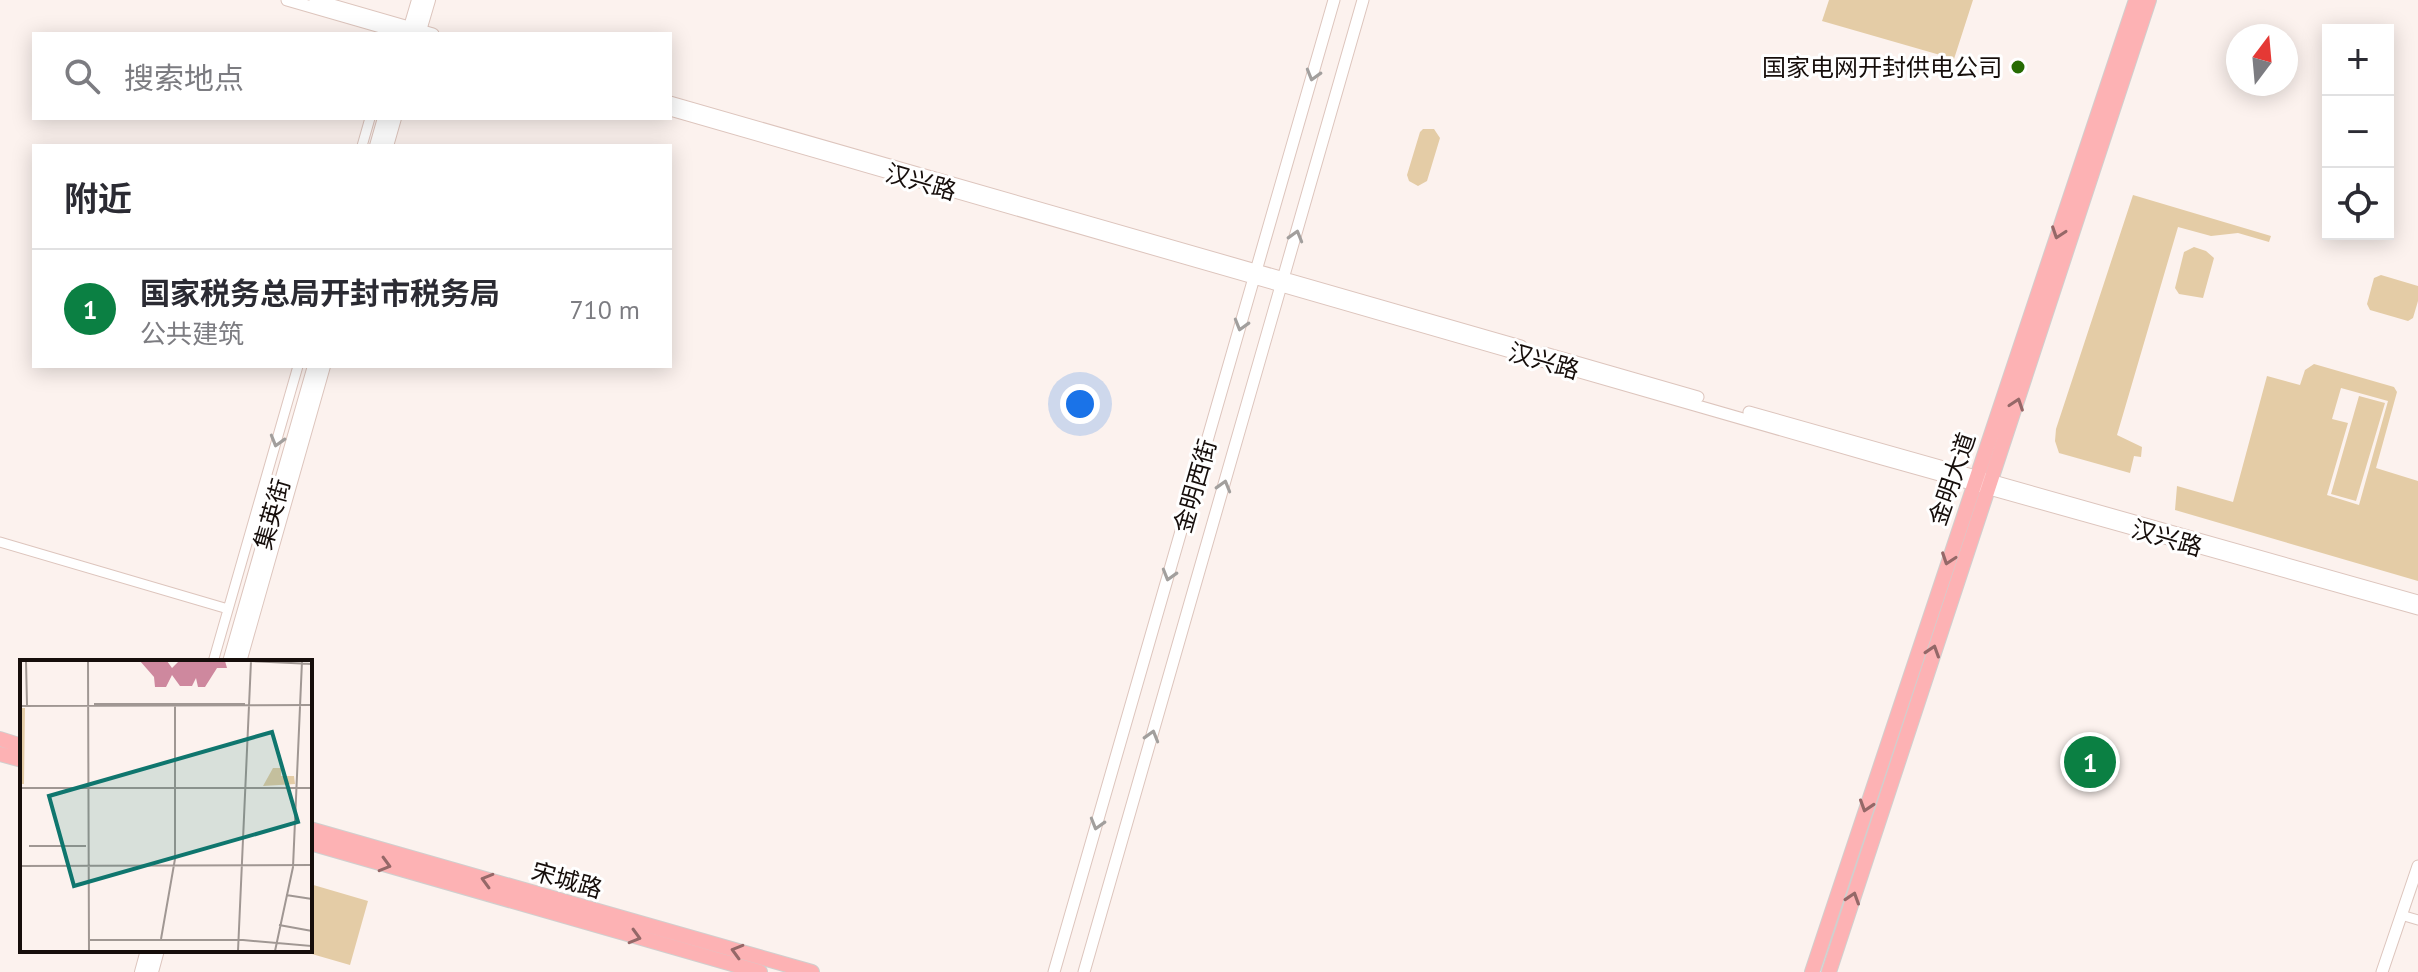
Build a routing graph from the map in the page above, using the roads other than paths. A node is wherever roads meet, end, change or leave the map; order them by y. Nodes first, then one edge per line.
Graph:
1 (287, 0) edge
2 (315, 0) edge
3 (418, 0) edge
4 (429, 0) edge
5 (1334, 0) edge
6 (1363, 0) edge
7 (2136, 0) edge
8 (2149, 0) edge
9 (416, 32) edge
10 (672, 103) edge
11 (672, 111) edge
12 (369, 120) edge
13 (383, 120) edge
14 (394, 120) edge
15 (363, 144) edge
16 (377, 144) edge
17 (388, 144) edge
18 (1256, 274) junction
19 (1283, 282) junction
20 (297, 368) edge
21 (313, 368) edge
22 (323, 368) edge
23 (1982, 482) junction
24 (0, 542) edge
25 (2418, 601) edge
26 (228, 609) junction
27 (2418, 609) edge
28 (214, 660) edge
29 (230, 660) edge
30 (241, 660) edge
31 (0, 739) edge
32 (20, 745) edge
33 (0, 754) edge
34 (20, 759) edge
35 (312, 830) edge
36 (312, 844) edge
37 (2418, 866) edge
38 (2401, 915) junction
39 (2418, 920) edge
40 (146, 952) edge
41 (157, 952) edge
42 (141, 972) edge
43 (152, 972) edge
44 (760, 972) edge
45 (812, 972) edge
46 (1054, 972) edge
47 (1084, 972) edge
48 (1812, 972) edge
49 (1829, 972) edge
50 (2382, 972) edge

1 - 9 street
2 - 9 street
3 - 9 main road
4 - 9 main road
5 -> 18 street, 金明西街
19 -> 6 street, 金明西街
7 -> 23 main road, 金明大道
23 -> 8 main road, 金明大道
10 - 18 street, 汉兴路
11 - 18 street, 汉兴路
12 - 15 street
13 - 16 main road
14 - 17 main road
18 - 19 street, 汉兴路
18 -> 46 street, 金明西街
19 - 23 street, 汉兴路
47 -> 19 street, 金明西街
20 -> 26 street
21 - 29 main road, 集英街
22 - 30 main road, 集英街
23 - 25 street, 汉兴路
23 - 27 street, 汉兴路
23 -> 48 main road, 金明大道
49 -> 23 main road, 金明大道
24 - 26 street
26 - 28 street
31 - 32 main road
33 - 34 main road
45 -> 35 main road, 宋城路
36 -> 44 main road, 宋城路
37 - 38 street
38 - 39 street
38 - 50 street
40 - 42 main road
41 - 43 main road

